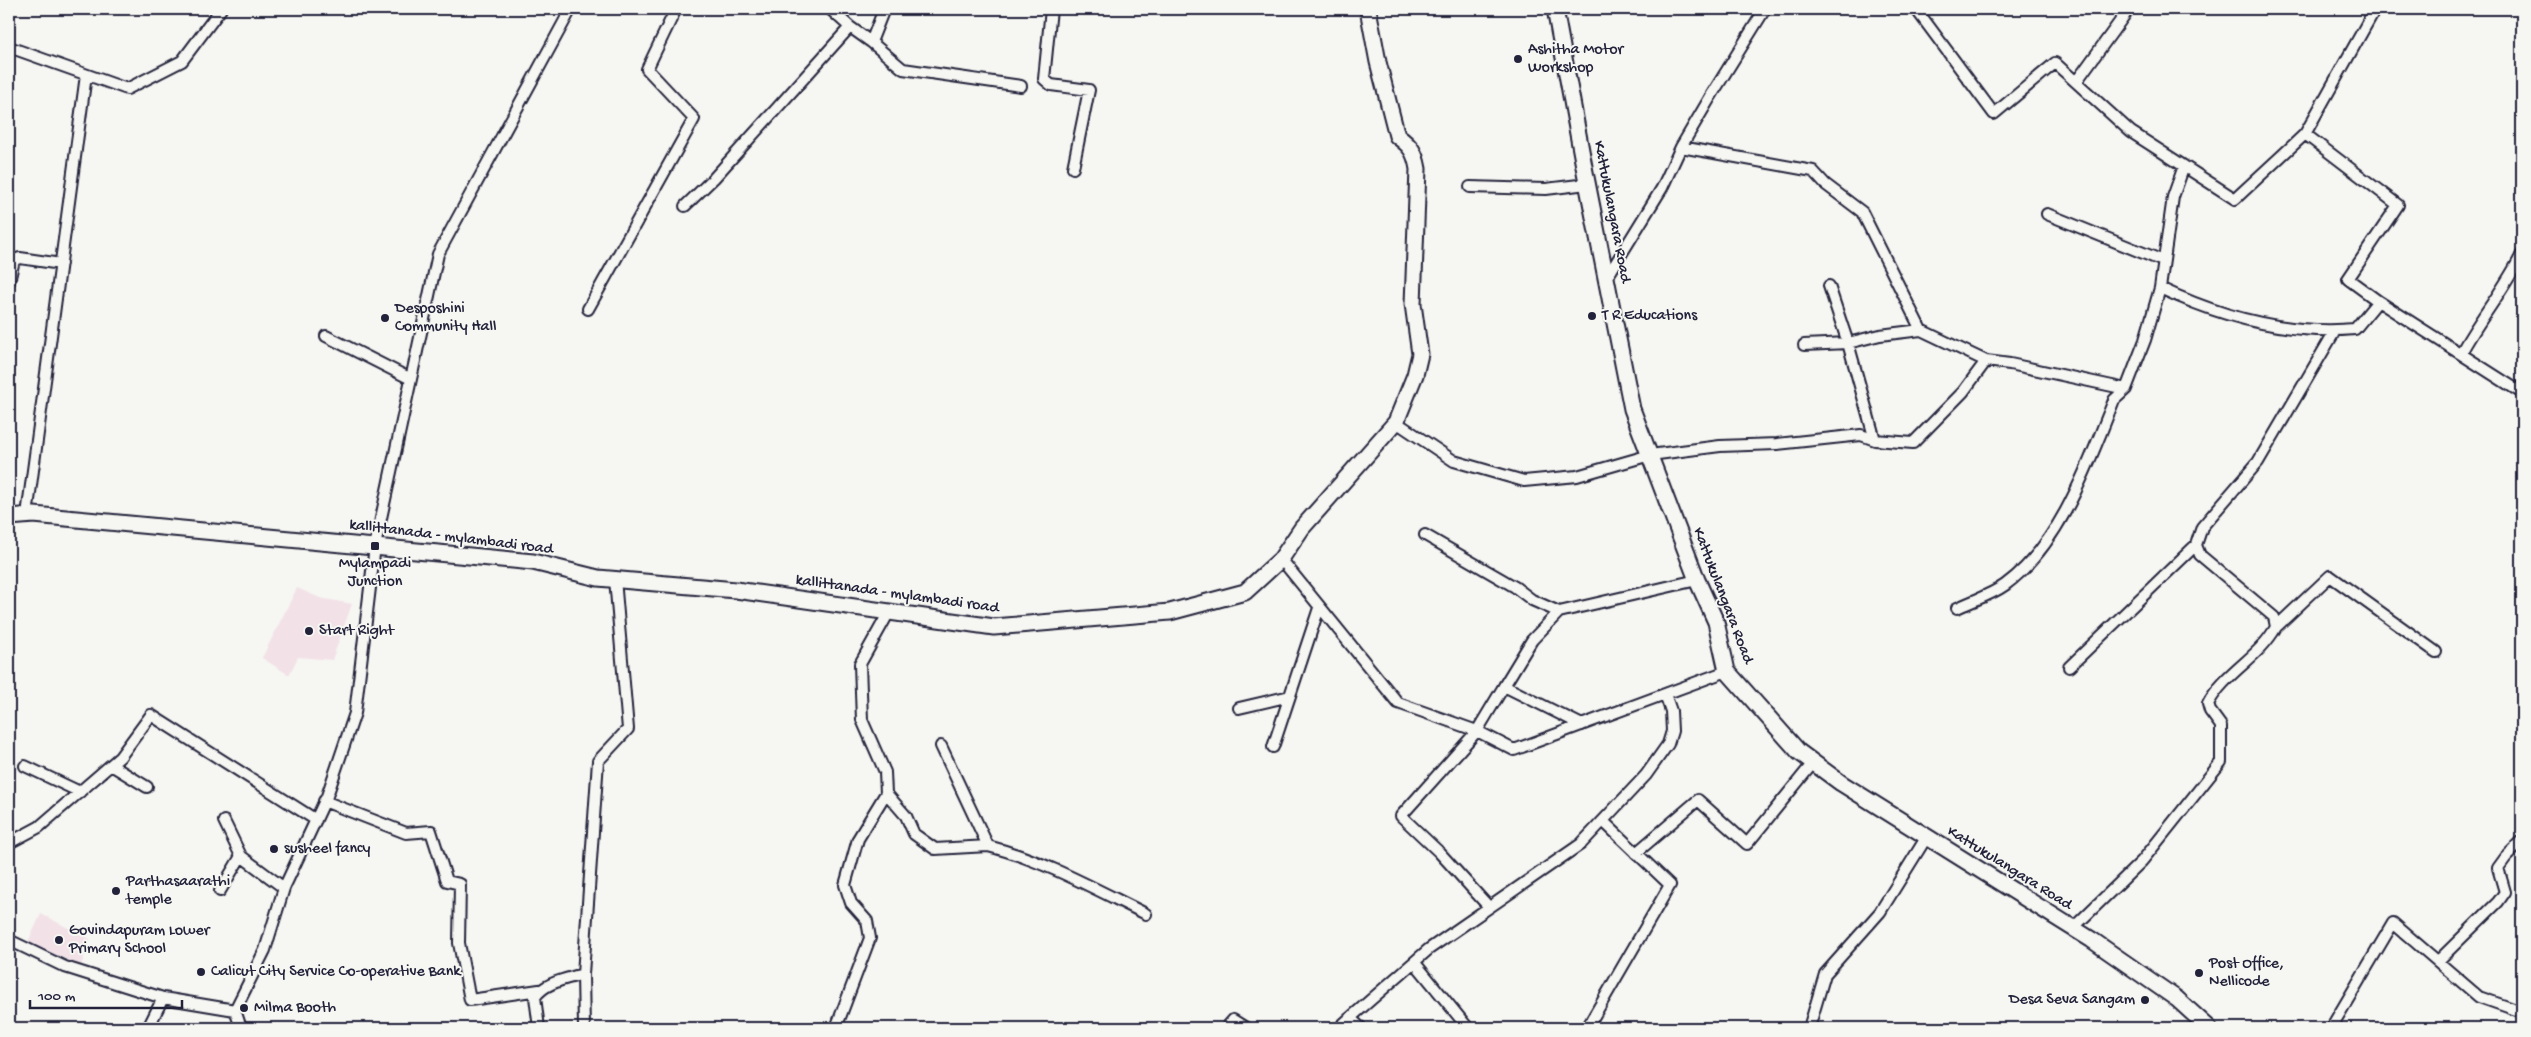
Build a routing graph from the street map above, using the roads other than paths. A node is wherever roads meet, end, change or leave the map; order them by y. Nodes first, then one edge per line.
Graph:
1 (221, 9) edge
2 (571, 9) edge
3 (667, 9) edge
4 (830, 9) edge
5 (884, 9) edge
6 (1051, 9) edge
7 (1368, 9) edge
8 (1556, 9) edge
9 (1765, 9) edge
10 (1916, 9) edge
11 (2129, 9) edge
12 (2375, 9) edge
13 (850, 27) junction
14 (871, 42) junction
15 (9, 48) edge
16 (86, 75) junction
17 (2076, 82) junction
18 (1021, 86) dead end
19 (2305, 134) junction
20 (1681, 147) junction
21 (2184, 166) junction
22 (1073, 168) dead end
23 (1587, 184) junction
24 (1470, 187) dead end
25 (685, 206) dead end
26 (2047, 214) dead end
27 (2522, 254) edge
28 (2163, 262) junction
29 (61, 264) junction
30 (1606, 279) junction
31 (9, 282) edge
32 (1829, 286) dead end
33 (2160, 288) junction
34 (2378, 301) junction
35 (588, 309) dead end
36 (1921, 330) junction
37 (2336, 331) junction
38 (326, 336) dead end
39 (1848, 343) junction
40 (1804, 345) dead end
41 (2461, 353) junction
42 (1986, 361) junction
43 (411, 379) junction
44 (2126, 389) junction
45 (2522, 393) edge
46 (1396, 422) junction
47 (1875, 440) junction
48 (1650, 455) junction
49 (27, 515) junction
50 (9, 517) edge
51 (1425, 534) dead end
52 (2196, 545) junction
53 (375, 546) junction
54 (1281, 560) junction
55 (615, 580) junction
56 (1696, 580) junction
57 (1319, 608) junction
58 (1957, 608) dead end
59 (889, 612) junction
60 (1559, 612) junction
61 (2276, 627) junction
62 (2436, 652) dead end
63 (2069, 667) dead end
64 (1727, 671) junction
65 (1504, 686) junction
66 (1665, 694) junction
67 (1290, 696) junction
68 (1239, 708) dead end
69 (1582, 725) junction
70 (1477, 731) junction
71 (941, 746) dead end
72 (1273, 747) dead end
73 (1813, 763) junction
74 (25, 766) dead end
75 (111, 766) junction
76 (148, 787) dead end
77 (80, 792) junction
78 (886, 794) junction
79 (324, 801) junction
80 (316, 820) junction
81 (224, 821) dead end
82 (1602, 822) junction
83 (1926, 838) junction
84 (2522, 841) edge
85 (9, 843) edge
86 (988, 846) junction
87 (1636, 853) junction
88 (241, 856) junction
89 (284, 888) junction
90 (220, 891) dead end
91 (1489, 907) junction
92 (1146, 914) dead end
93 (2072, 928) junction
94 (9, 940) edge
95 (2438, 961) junction
96 (1415, 963) junction
97 (584, 974) junction
98 (539, 990) junction
99 (163, 998) junction
100 (235, 1010) junction
101 (2522, 1012) edge
102 (1350, 1018) junction
103 (148, 1028) edge
104 (240, 1028) edge
105 (539, 1028) edge
106 (584, 1028) edge
107 (836, 1028) edge
108 (1226, 1028) edge
109 (1246, 1028) edge
110 (1339, 1028) edge
111 (1361, 1028) edge
112 (1468, 1028) edge
113 (1587, 1028) edge
114 (1809, 1028) edge
115 (2209, 1028) edge
116 (2331, 1028) edge

1 - 16 street
2 - 43 street
3 - 35 street
4 - 13 street
5 - 14 street
6 - 22 street
7 - 46 street, kallittanada - mylambadi road
8 - 23 street, Kattukulangara Road
9 - 20 street
10 - 17 street
11 - 17 street
12 - 19 street
13 - 14 street
13 - 25 street
14 - 18 street
15 - 16 street
16 - 29 street
17 - 21 street
19 - 21 street
19 - 34 street
20 - 30 street
20 - 36 street
21 - 28 street
23 - 24 street
23 - 30 street, Kattukulangara Road
26 - 28 street
27 - 41 street
28 - 33 street
29 - 31 street
29 - 49 street
30 - 48 street, Kattukulangara Road
32 - 39 street
33 - 37 street
33 - 44 street
34 - 37 street
34 - 41 street
36 - 39 street
36 - 42 street
37 - 52 street
38 - 43 street
39 - 40 street
39 - 47 street
41 - 45 street
42 - 44 street
42 - 47 street
43 - 53 street
44 - 58 street
46 - 48 street
46 - 54 street, kallittanada - mylambadi road
47 - 48 street
48 - 56 street, Kattukulangara Road
49 - 50 street, kallittanada - mylambadi road
49 - 53 street, kallittanada - mylambadi road
51 - 60 street
52 - 61 street
52 - 63 street
53 - 55 street, kallittanada - mylambadi road
53 - 79 street
54 - 57 street
54 - 59 street, kallittanada - mylambadi road
55 - 59 street, kallittanada - mylambadi road
55 - 97 street
56 - 60 street
56 - 64 street, Kattukulangara Road
57 - 67 street
57 - 70 street
59 - 78 street
60 - 65 street
61 - 62 street
61 - 93 street
64 - 66 street
64 - 73 street, Kattukulangara Road
65 - 69 street
65 - 70 street
66 - 69 street
66 - 82 street
67 - 68 street
67 - 72 street
69 - 70 street
70 - 91 street
71 - 86 street
73 - 83 street, Kattukulangara Road
73 - 87 street
74 - 77 street
75 - 76 street
75 - 77 street
75 - 80 street
77 - 85 street
78 - 86 street
78 - 107 street
79 - 80 street
79 - 98 street
80 - 89 street
81 - 88 street
82 - 87 street
82 - 91 street
83 - 93 street, Kattukulangara Road
83 - 114 street
84 - 95 street
86 - 92 street
87 - 113 street
88 - 89 street
88 - 90 street
89 - 100 street
91 - 96 street
93 - 115 street, Kattukulangara Road
94 - 99 street
95 - 101 street
95 - 116 street
96 - 102 street
96 - 112 street
97 - 98 street
97 - 106 street
98 - 105 street
99 - 100 street
99 - 103 street
100 - 104 street
102 - 110 street
102 - 111 street
108 - 109 street

